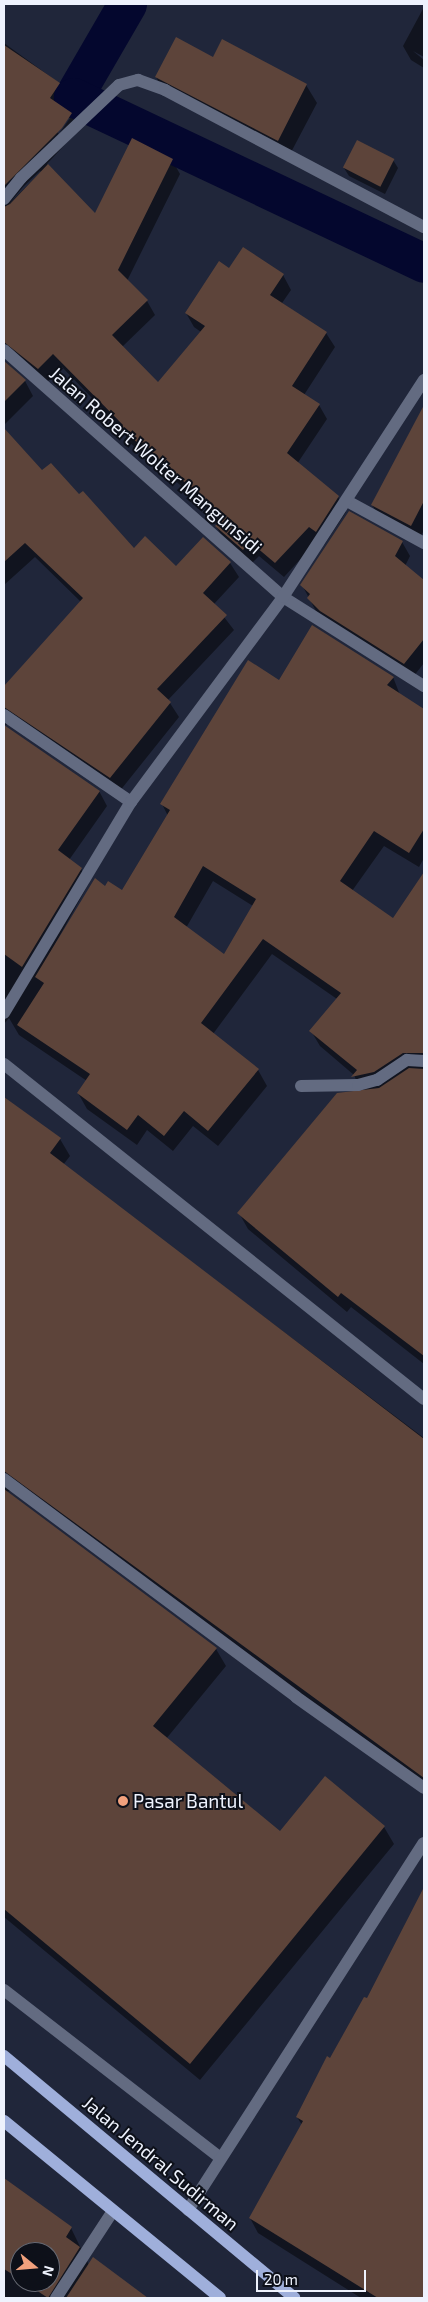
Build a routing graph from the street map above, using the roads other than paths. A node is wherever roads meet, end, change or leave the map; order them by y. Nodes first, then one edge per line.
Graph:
1 (4, 199) edge
2 (424, 227) edge
3 (4, 350) edge
4 (424, 380) edge
5 (347, 502) junction
6 (424, 543) edge
7 (283, 597) junction
8 (424, 686) edge
9 (4, 715) edge
10 (131, 802) junction
11 (4, 1013) edge
12 (424, 1061) edge
13 (4, 1064) edge
14 (301, 1086) dead end
15 (424, 1399) edge
16 (4, 1480) edge
17 (424, 1788) edge
18 (424, 1843) edge
19 (4, 1990) edge
20 (4, 2056) edge
21 (4, 2121) edge
22 (220, 2157) junction
23 (188, 2210) junction
24 (113, 2211) junction
25 (56, 2298) edge
26 (220, 2298) edge
27 (294, 2298) edge

1 - 2 street
3 - 7 street, Jalan Robert Wolter Mangunsidi
4 - 5 street
5 - 6 street
5 - 7 street
7 - 8 street, Jalan Robert Wolter Mangunsidi
7 - 10 street
9 - 10 street
10 - 11 street
12 - 14 street
13 - 15 street
16 - 17 street
18 - 22 street
19 - 22 street
20 - 23 main road, Jalan Jendral Sudirman
21 - 24 main road
22 - 23 street
23 - 27 main road, Jalan Jendral Sudirman
24 - 25 street
24 - 26 main road

